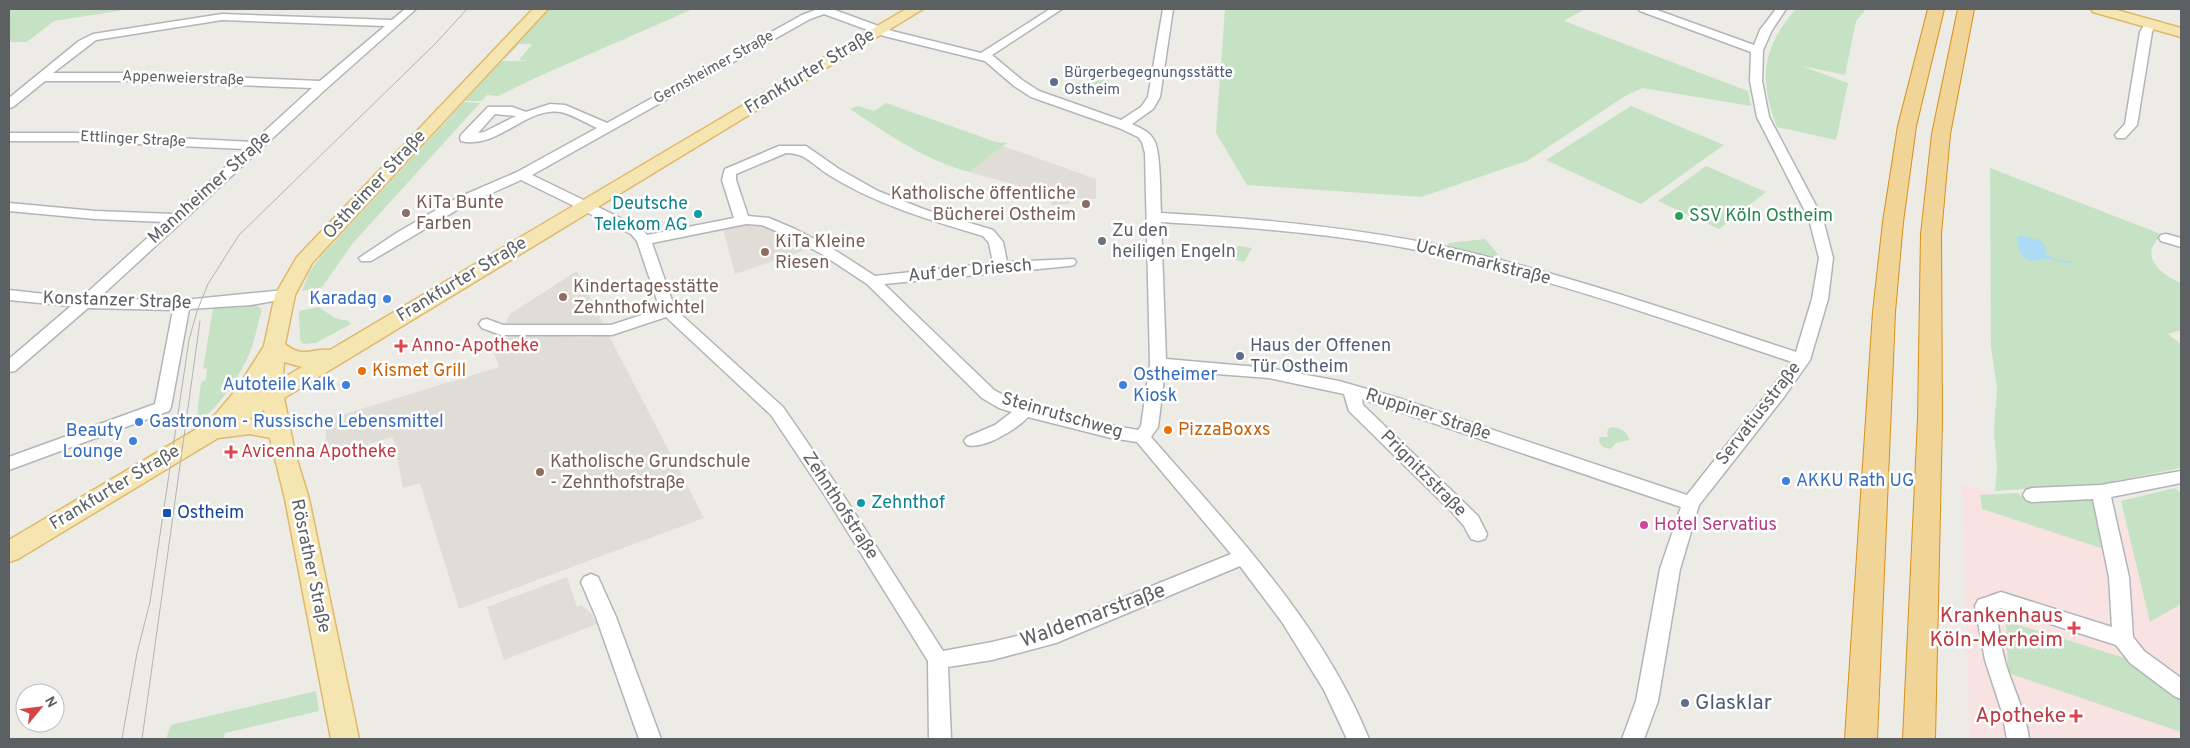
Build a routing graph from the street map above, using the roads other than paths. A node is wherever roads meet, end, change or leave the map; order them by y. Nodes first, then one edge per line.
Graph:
1 (411, 9) edge
2 (541, 9) edge
3 (916, 9) edge
4 (1057, 9) edge
5 (1168, 9) edge
6 (1644, 9) edge
7 (1781, 9) edge
8 (1936, 9) edge
9 (1966, 9) edge
10 (2098, 9) edge
11 (825, 10) edge
12 (393, 24) junction
13 (2150, 24) junction
14 (880, 30) junction
15 (2181, 33) edge
16 (1757, 50) junction
17 (983, 56) junction
18 (42, 77) junction
19 (324, 85) junction
20 (9, 104) edge
21 (526, 116) dead end
22 (1123, 125) junction
23 (606, 127) junction
24 (2121, 134) dead end
25 (9, 137) edge
26 (256, 146) junction
27 (522, 175) junction
28 (587, 206) junction
29 (9, 207) edge
30 (1154, 217) junction
31 (178, 218) junction
32 (742, 220) junction
33 (2166, 238) dead end
34 (644, 240) junction
35 (2181, 243) edge
36 (366, 258) dead end
37 (1068, 262) dead end
38 (1001, 267) junction
39 (872, 281) junction
40 (9, 295) edge
41 (285, 295) junction
42 (84, 302) junction
43 (182, 304) junction
44 (668, 311) junction
45 (487, 324) dead end
46 (274, 346) junction
47 (341, 352) junction
48 (1802, 360) junction
49 (1158, 364) junction
50 (9, 367) edge
51 (1352, 391) junction
52 (272, 394) junction
53 (163, 407) joint
54 (1024, 410) junction
55 (209, 432) junction
56 (280, 433) junction
57 (1142, 437) junction
58 (973, 440) dead end
59 (9, 464) edge
60 (2181, 477) edge
61 (2101, 492) junction
62 (2032, 495) dead end
63 (1690, 504) junction
64 (1478, 534) dead end
65 (9, 552) edge
66 (1244, 557) junction
67 (591, 582) dead end
68 (2123, 639) junction
69 (938, 660) junction
70 (2181, 690) edge
71 (345, 739) edge
72 (650, 739) edge
73 (940, 739) edge
74 (1358, 739) edge
75 (1633, 739) edge
76 (1861, 739) edge
77 (1919, 739) edge
78 (2018, 739) edge

1 - 12 street, Mannheimer Straße
2 - 41 main road, Ostheimer Straße
3 - 14 main road, Frankfurter Straße
4 - 17 street
5 - 22 street
6 - 16 street
7 - 16 street, Servatiusstraße
8 - 76 highway
9 - 77 highway
10 - 13 main road
11 - 14 street, Gernsheimer Straße
11 - 23 street, Gernsheimer Straße
12 - 18 street
12 - 19 street, Mannheimer Straße
13 - 15 main road
13 - 24 street
14 - 17 street, Gernsheimer Straße
14 - 28 main road, Frankfurter Straße
16 - 48 street, Servatiusstraße
17 - 22 street, Gernsheimer Straße
18 - 19 street, Appenweierstraße
18 - 20 street
19 - 26 street, Mannheimer Straße
21 - 23 street
22 - 30 street, Gernsheimer Straße
23 - 27 street, Gernsheimer Straße
25 - 26 street, Ettlinger Straße
26 - 31 street, Mannheimer Straße
27 - 28 street
27 - 36 street, Gernsheimer Straße
28 - 34 street
28 - 47 main road, Frankfurter Straße
29 - 31 street
30 - 48 street, Uckermarkstraße
30 - 49 street
31 - 42 street, Mannheimer Straße
32 - 34 street, Steinrutschweg
32 - 38 street
32 - 39 street, Steinrutschweg
33 - 35 street
34 - 44 street, Zehnthofstraße
37 - 38 street, Auf der Driesch
38 - 39 street, Auf der Driesch
39 - 54 street, Steinrutschweg
40 - 42 street, Konstanzer Straße
41 - 43 street, Konstanzer Straße
41 - 46 main road, Ostheimer Straße
42 - 43 street, Konstanzer Straße
42 - 50 street, Mannheimer Straße
43 - 53 street
44 - 45 street
44 - 69 street, Zehnthofstraße
46 - 47 main road
46 - 52 main road, Ostheimer Straße
46 - 55 main road
47 - 52 main road, Frankfurter Straße
48 - 63 street, Servatiusstraße
49 - 51 street, Ruppiner Straße
49 - 57 street
51 - 63 street, Ruppiner Straße
51 - 64 street, Prignitzstraße
52 - 55 main road, Frankfurter Straße
52 - 56 main road, Rösrather Straße
53 - 59 street
54 - 57 street, Steinrutschweg
54 - 58 street
55 - 56 main road
55 - 65 main road, Frankfurter Straße
56 - 71 main road, Rösrather Straße
57 - 66 street, Steinrutschweg
60 - 61 street
61 - 62 street
61 - 68 street
63 - 75 street, Servatiusstraße
66 - 69 street, Waldemarstraße
66 - 74 street, Steinrutschweg
67 - 72 street
68 - 70 street
68 - 78 street
69 - 73 street

